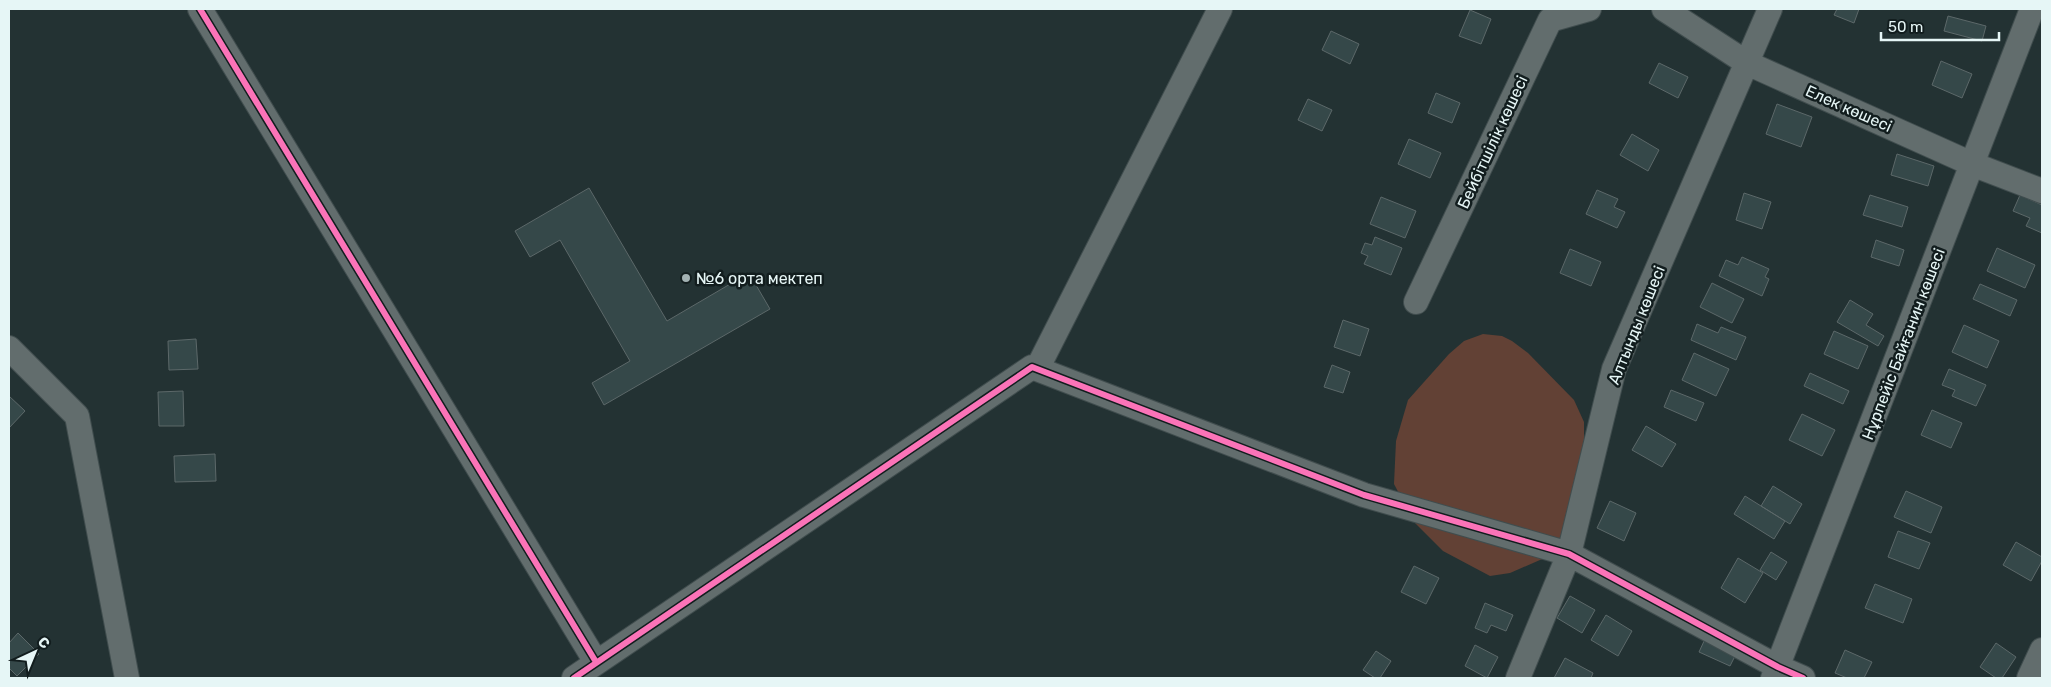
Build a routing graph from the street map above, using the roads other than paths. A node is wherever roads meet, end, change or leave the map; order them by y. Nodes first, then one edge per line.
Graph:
1 (200, 9) edge
2 (1220, 9) edge
3 (1589, 9) edge
4 (1664, 9) edge
5 (1770, 9) edge
6 (2032, 9) edge
7 (1747, 62) junction
8 (1972, 164) junction
9 (2042, 191) edge
10 (1416, 302) dead end
11 (9, 348) edge
12 (1037, 370) junction
13 (1569, 554) junction
14 (2042, 650) edge
15 (596, 662) junction
16 (1776, 673) edge
17 (127, 678) edge
18 (574, 678) edge
19 (1518, 678) edge
20 (1803, 678) edge
21 (2029, 678) edge

1 - 15 street
2 - 12 street
3 - 10 street, Бейбітшілік көшесі
4 - 7 street, Елек көшесі
5 - 7 street, Алтынды көшесі
6 - 8 street, Нұрпейіс Байғанин көшесі
7 - 8 street, Елек көшесі
7 - 13 street, Алтынды көшесі
8 - 9 street, Елек көшесі
8 - 16 street, Нұрпейіс Байғанин көшесі
11 - 17 street
12 - 13 street
12 - 15 street
13 - 16 street
13 - 19 street, Алтынды көшесі
14 - 21 street
15 - 18 street
16 - 20 street

